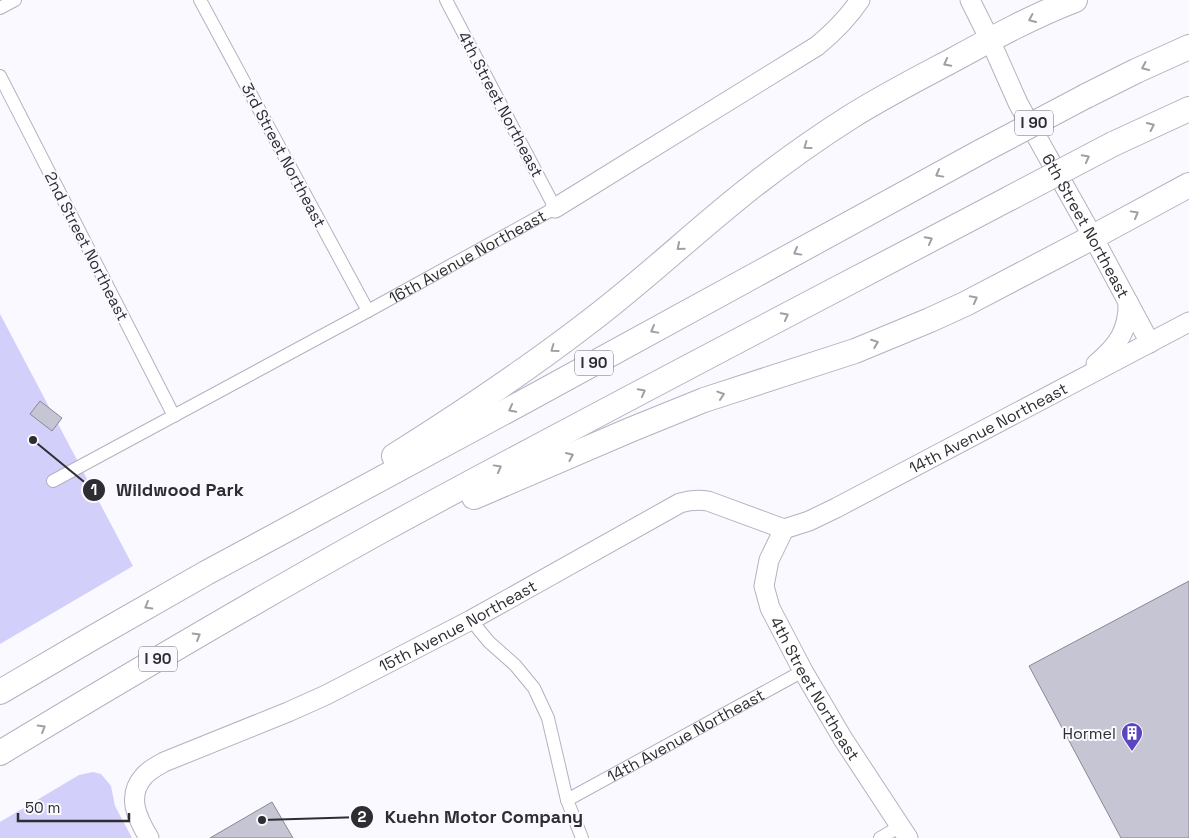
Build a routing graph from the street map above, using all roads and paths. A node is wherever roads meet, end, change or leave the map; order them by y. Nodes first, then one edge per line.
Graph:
1 (15, 0) edge
2 (200, 0) edge
3 (446, 0) edge
4 (860, 0) edge
5 (970, 0) edge
6 (1075, 0) edge
7 (0, 8) edge
8 (990, 40) junction
9 (1189, 47) edge
10 (0, 76) edge
11 (1189, 109) edge
12 (1189, 185) edge
13 (556, 208) junction
14 (1093, 237) junction
15 (1128, 302) junction
16 (368, 311) junction
17 (1189, 322) edge
18 (1150, 343) junction
19 (1072, 384) junction
20 (174, 416) junction
21 (53, 481) dead end
22 (784, 529) junction
23 (317, 567) junction
24 (206, 573) junction
25 (471, 620) junction
26 (803, 671) junction
27 (0, 692) edge
28 (0, 753) edge
29 (567, 800) junction
30 (903, 832) edge
31 (149, 838) edge
32 (582, 838) edge
33 (880, 838) edge

1 - 7 street
2 - 16 street, 3rd Street Northeast
3 - 13 street, 4th Street Northeast
4 - 13 street, 16th Avenue Northeast
5 - 8 street, 6th Street Northeast
6 -> 8 highway
8 - 14 street, 6th Street Northeast
8 -> 24 highway
9 -> 24 highway, I 90, bridge
10 - 20 street, 2nd Street Northeast
23 -> 11 highway, I 90, bridge
14 -> 12 highway
13 - 16 street, 16th Avenue Northeast
14 - 15 street, 6th Street Northeast
23 -> 14 highway
15 - 18 street, 6th Street Northeast
15 - 19 street
16 - 20 street, 16th Avenue Northeast
17 - 18 street, 14th Avenue Northeast
18 - 19 street, 14th Avenue Northeast
19 - 22 street, 14th Avenue Northeast
20 - 21 street, 16th Avenue Northeast
22 - 25 street, 15th Avenue Northeast
22 - 26 street, 4th Street Northeast
28 -> 23 highway, I 90
24 -> 27 highway, I 90
25 - 29 street
25 - 31 street, 15th Avenue Northeast
26 - 29 street, 14th Avenue Northeast
26 - 30 street, 4th Street Northeast
29 - 32 street
30 - 33 street

